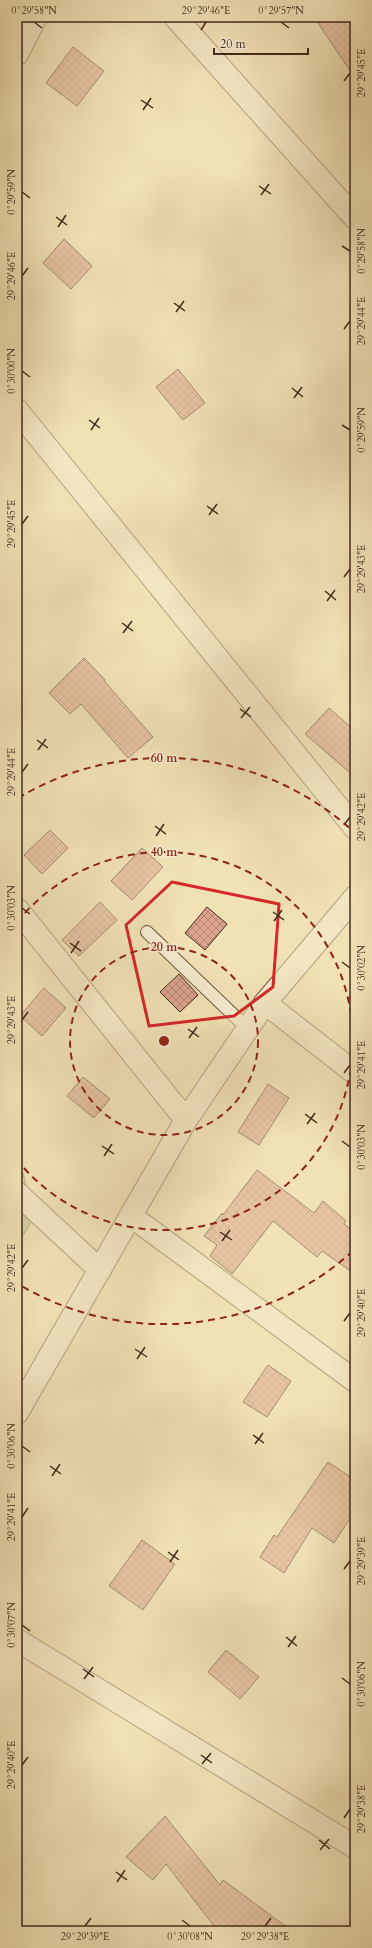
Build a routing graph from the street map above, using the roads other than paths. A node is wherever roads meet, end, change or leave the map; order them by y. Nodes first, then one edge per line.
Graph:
1 (36, 17) edge
2 (175, 17) edge
3 (17, 54) edge
4 (355, 218) edge
5 (17, 410) edge
6 (355, 828) edge
7 (355, 897) edge
8 (17, 909) edge
9 (147, 932) dead end
10 (265, 1003) junction
11 (248, 1029) junction
12 (355, 1073) edge
13 (186, 1120) junction
14 (17, 1194) edge
15 (132, 1216) junction
16 (100, 1270) junction
17 (355, 1381) edge
18 (17, 1413) edge
19 (17, 1640) edge
20 (355, 1847) edge

1 - 3 street
2 - 4 street
5 - 6 street
7 - 10 street
8 - 13 street
9 - 11 lane
10 - 11 street
10 - 12 street
11 - 13 street
13 - 15 street
14 - 16 street
15 - 16 street
15 - 17 street
16 - 18 street
19 - 20 street

